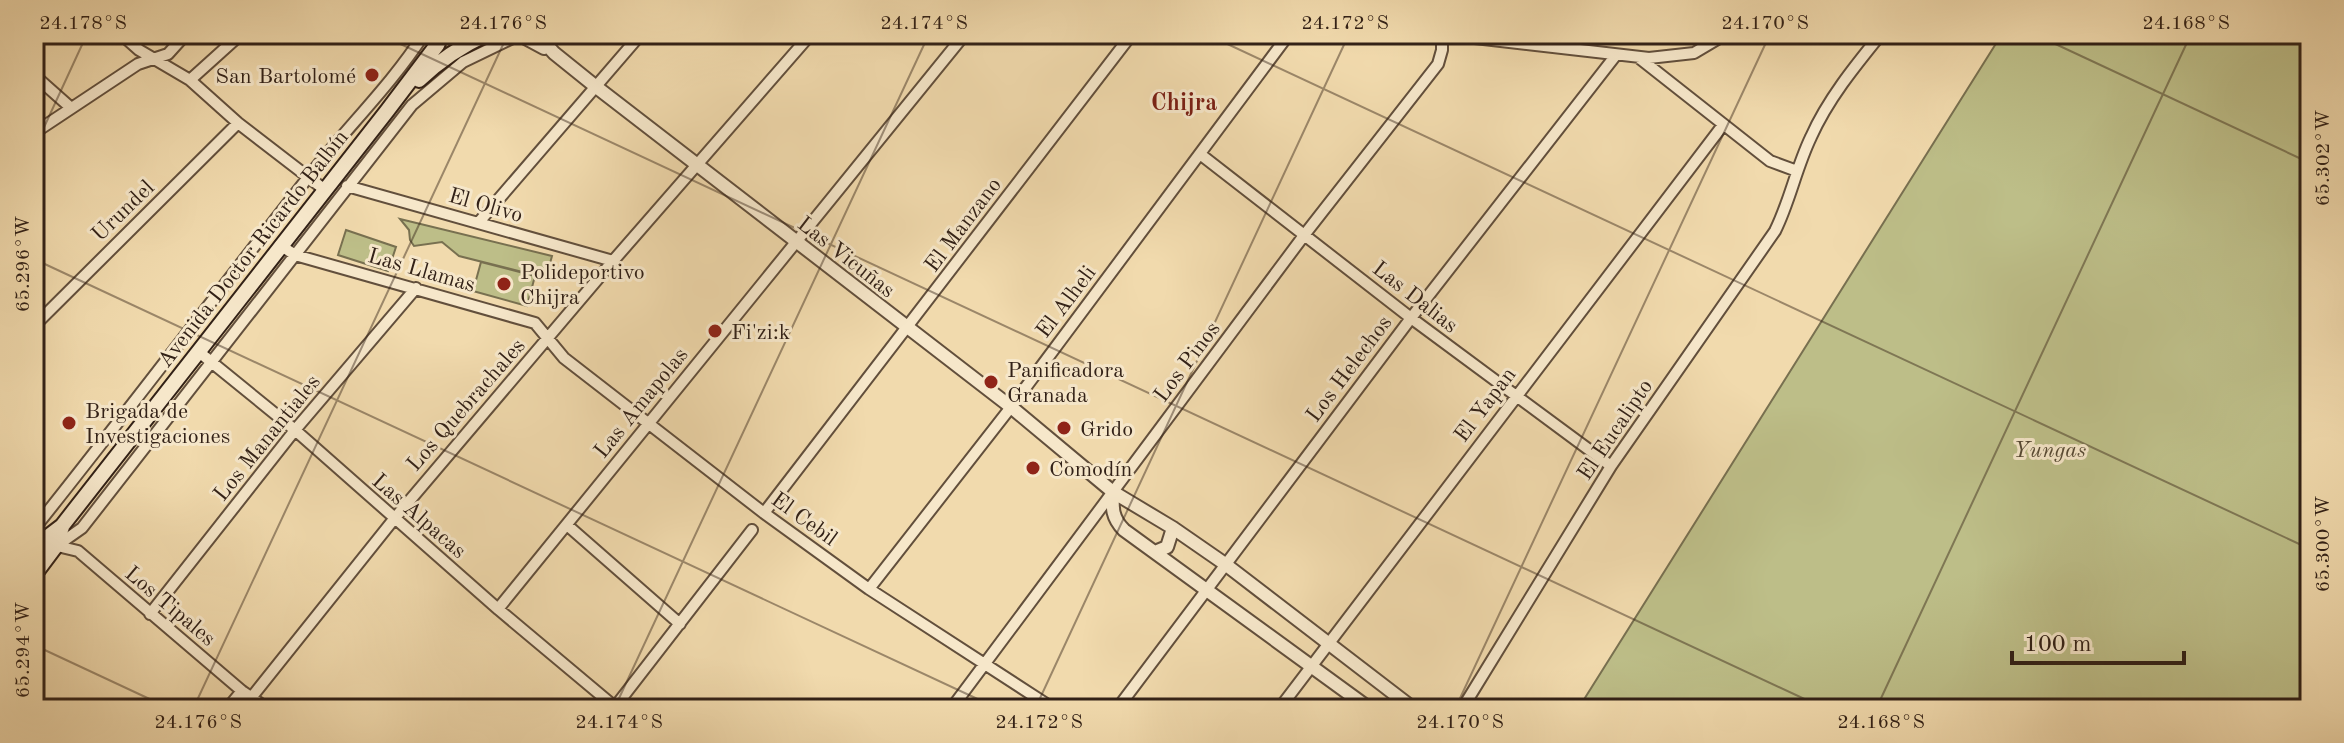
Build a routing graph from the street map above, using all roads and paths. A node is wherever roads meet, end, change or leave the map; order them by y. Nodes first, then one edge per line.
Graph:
1 (121, 34) edge
2 (186, 34) edge
3 (241, 34) edge
4 (424, 34) edge
5 (442, 34) edge
6 (487, 34) edge
7 (520, 34) edge
8 (537, 34) edge
9 (641, 34) edge
10 (811, 34) edge
11 (965, 34) edge
12 (1132, 34) edge
13 (1289, 34) edge
14 (1441, 34) edge
15 (1726, 34) edge
16 (1881, 34) edge
17 (554, 53) junction
18 (1616, 55) junction
19 (1638, 57) junction
20 (155, 58) junction
21 (34, 75) edge
22 (190, 80) junction
23 (595, 86) junction
24 (70, 107) junction
25 (387, 111) junction
26 (238, 123) junction
27 (1723, 125) junction
28 (34, 133) edge
29 (1200, 154) junction
30 (699, 166) junction
31 (1797, 171) junction
32 (308, 176) junction
33 (347, 186) junction
34 (325, 190) junction
35 (479, 222) junction
36 (1305, 234) junction
37 (796, 242) junction
38 (280, 245) junction
39 (295, 255) junction
40 (613, 261) junction
41 (238, 268) junction
42 (254, 280) junction
43 (416, 288) junction
44 (1411, 318) junction
45 (34, 326) edge
46 (908, 328) junction
47 (548, 338) junction
48 (199, 352) junction
49 (211, 363) junction
50 (1514, 397) junction
51 (1011, 407) junction
52 (648, 425) junction
53 (295, 430) junction
54 (105, 441) junction
55 (120, 452) junction
56 (1611, 466) junction
57 (1113, 492) junction
58 (764, 513) junction
59 (394, 519) junction
60 (567, 525) junction
61 (1173, 528) junction
62 (752, 530) dead end
63 (45, 538) edge
64 (1155, 552) junction
65 (34, 553) edge
66 (1225, 564) junction
67 (34, 575) edge
68 (1207, 588) junction
69 (869, 589) junction
70 (498, 609) junction
71 (150, 614) junction
72 (680, 624) junction
73 (1329, 644) junction
74 (984, 663) junction
75 (1312, 666) junction
76 (246, 694) junction
77 (615, 707) edge
78 (227, 709) edge
79 (268, 709) edge
80 (951, 709) edge
81 (1054, 709) edge
82 (1117, 709) edge
83 (1279, 709) edge
84 (1370, 709) edge
85 (1414, 709) edge
86 (1462, 709) edge

1 - 20 street
2 - 20 street
3 - 22 street
4 - 32 street
5 - 25 main road
6 - 25 main road
7 - 17 street, Las Vicuñas
7 - 33 street
8 - 17 street, Las Vicuñas
9 - 23 street
10 - 30 street, Los Quebrachales
11 - 37 street, Las Amapolas
12 - 46 street, El Manzano
13 - 29 street, El Alheli
14 - 18 street
14 - 36 street, Los Pinos
15 - 19 street
16 - 31 street, El Eucalipto
17 - 23 street, Las Vicuñas
18 - 19 street
18 - 44 street, Los Helechos
19 - 27 street
20 - 22 street
20 - 24 street
21 - 24 street
22 - 26 street
23 - 30 street, Las Vicuñas
23 - 35 street
24 - 28 street
25 - 34 main road, Avenida Doctor Ricardo Balbín
26 - 32 street
26 - 45 street, Urundel
27 - 31 street
27 - 50 street, El Yapan
29 - 36 street, Las Dalias
29 - 51 street, El Alheli
30 - 37 street, Las Vicuñas
30 - 40 street, Los Quebrachales
31 - 56 street, El Eucalipto
32 - 34 street
32 - 41 street
33 - 35 street, El Olivo
33 - 39 street
34 - 38 main road, Avenida Doctor Ricardo Balbín
35 - 40 street, El Olivo
36 - 44 street, Las Dalias
36 - 57 street, Los Pinos
37 - 46 street, Las Vicuñas
37 - 52 street, Las Amapolas
38 - 39 street, Las Llamas
38 - 42 main road, Avenida Doctor Ricardo Balbín
39 - 43 street, Las Llamas
39 - 49 street
40 - 47 street, Los Quebrachales
41 - 42 street
41 - 54 street
42 - 48 main road, Avenida Doctor Ricardo Balbín
43 - 47 street, Las Llamas
43 - 53 street, Los Manantiales
44 - 50 street, Las Dalias
44 - 66 street, Los Helechos
46 - 51 street, Las Vicuñas
46 - 58 street, El Manzano
47 - 52 street, El Cebil
47 - 59 street, Los Quebrachales
48 - 49 street, Las Alpacas
48 - 55 main road, Avenida Doctor Ricardo Balbín
49 - 53 street, Las Alpacas
49 - 63 street
50 - 56 street, Las Dalias
50 - 73 street, El Yapan
51 - 57 street, Las Vicuñas
51 - 69 street, El Alheli
52 - 58 street, El Cebil
52 - 60 street, Las Amapolas
53 - 59 street, Las Alpacas
53 - 71 street, Los Manantiales
54 - 55 street
54 - 63 street
55 - 63 main road, Avenida Doctor Ricardo Balbín
56 - 86 street, El Eucalipto
57 - 61 street, Las Vicuñas
57 - 64 street
57 - 74 street, Los Pinos
58 - 69 street, El Cebil
59 - 70 street, Las Alpacas
59 - 76 street, Los Quebrachales
60 - 70 street, Las Amapolas
60 - 72 street
61 - 64 street
61 - 66 street, Las Vicuñas
62 - 72 street
63 - 65 main road, Avenida Doctor Ricardo Balbín
63 - 67 main road, Avenida Doctor Ricardo Balbín
63 - 71 street, Los Tipales
64 - 68 street
66 - 68 street, Los Helechos
66 - 73 street, Las Vicuñas
68 - 75 street
68 - 82 street, Los Helechos
69 - 74 street, El Cebil
70 - 77 street, Las Alpacas
71 - 76 street, Los Tipales
72 - 77 street
73 - 75 street, El Yapan
73 - 85 street, Las Vicuñas
74 - 80 street, Los Pinos
74 - 81 street, El Cebil
75 - 83 street, El Yapan
75 - 84 street
76 - 78 street, Los Quebrachales
76 - 79 street, Los Tipales

